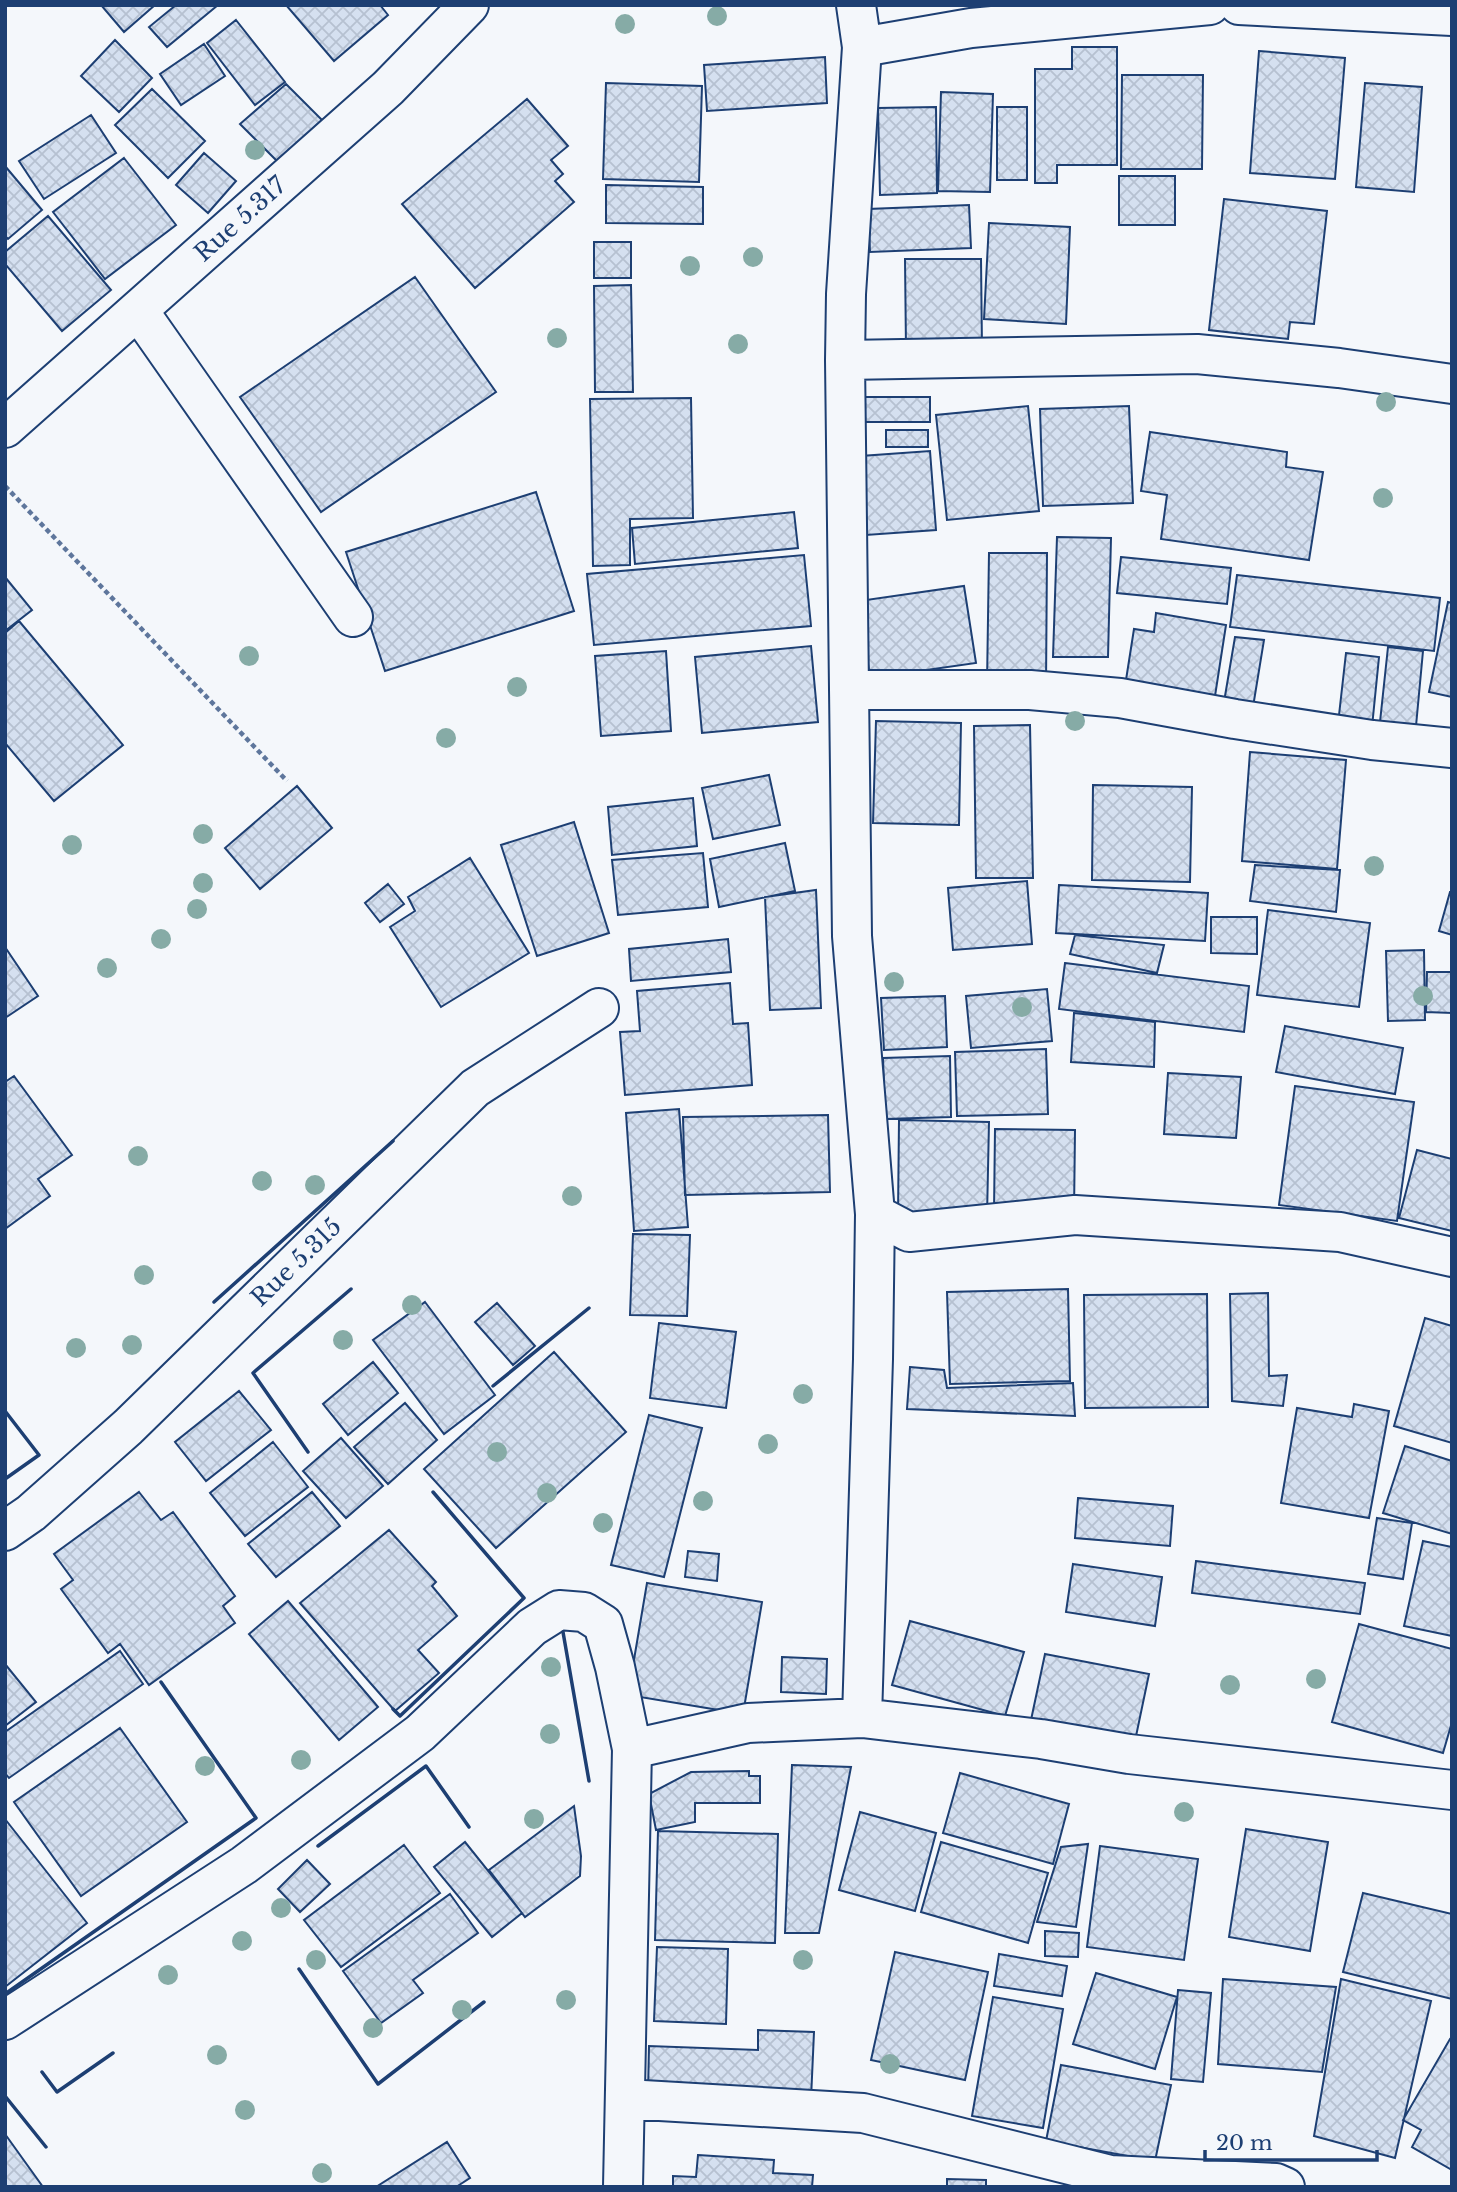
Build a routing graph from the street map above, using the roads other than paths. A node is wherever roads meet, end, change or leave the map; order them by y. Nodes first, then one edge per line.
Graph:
1 (469, 5) edge
2 (856, 5) edge
3 (1210, 5) edge
4 (1239, 5) edge
5 (1452, 16) edge
6 (862, 47) junction
7 (138, 310) junction
8 (845, 360) junction
9 (1452, 384) edge
10 (5, 428) edge
11 (353, 617) dead end
12 (849, 690) junction
13 (1452, 748) edge
14 (599, 1008) dead end
15 (875, 1214) junction
16 (1452, 1257) edge
17 (5, 1531) edge
18 (862, 1718) junction
19 (632, 1749) junction
20 (1452, 1790) edge
21 (5, 2020) edge
22 (626, 2099) junction
23 (623, 2187) edge
24 (1285, 2187) edge

1 - 7 street, Rue 5.317
2 - 6 street
3 - 6 street
4 - 5 street
6 - 8 street
7 - 10 street, Rue 5.317
7 - 11 street
8 - 9 street
8 - 12 street
12 - 13 street
12 - 15 street
14 - 17 street, Rue 5.315
15 - 16 street
15 - 18 street
18 - 19 street
18 - 20 street
19 - 21 street
19 - 22 street
22 - 23 street
22 - 24 street

